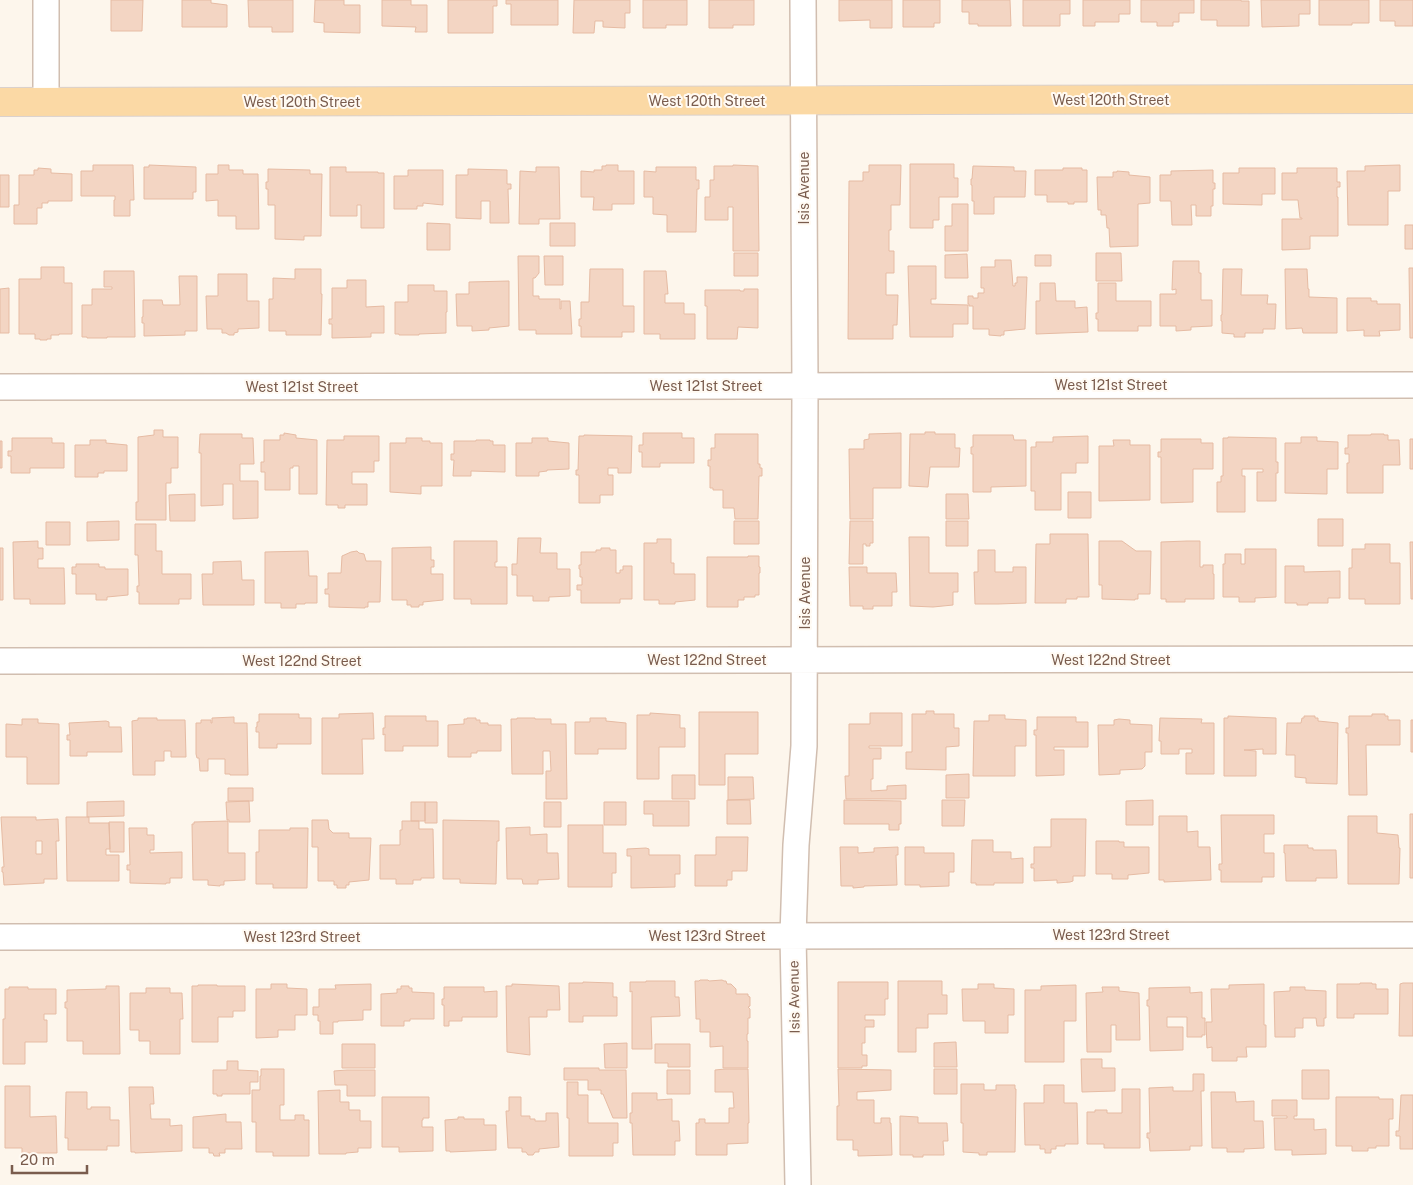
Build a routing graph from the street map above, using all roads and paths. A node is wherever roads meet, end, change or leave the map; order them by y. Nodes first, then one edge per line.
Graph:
1 (46, 0) edge
2 (803, 0) edge
3 (1413, 99) edge
4 (804, 101) junction
5 (0, 102) edge
6 (46, 102) junction
7 (805, 385) junction
8 (1413, 385) edge
9 (0, 387) edge
10 (1413, 659) edge
11 (805, 660) junction
12 (0, 661) edge
13 (1413, 935) edge
14 (793, 936) junction
15 (0, 937) edge
16 (798, 1185) edge

1 - 6 street
2 - 4 street, Isis Avenue
3 - 4 main road, West 120th Street
4 - 6 main road, West 120th Street
4 - 7 street, Isis Avenue
5 - 6 main road, West 120th Street
7 - 8 street, West 121st Street
7 - 9 street, West 121st Street
7 - 11 street, Isis Avenue
10 - 11 street, West 122nd Street
11 - 12 street, West 122nd Street
11 - 14 street, Isis Avenue
13 - 14 street, West 123rd Street
14 - 15 street, West 123rd Street
14 - 16 street, Isis Avenue

